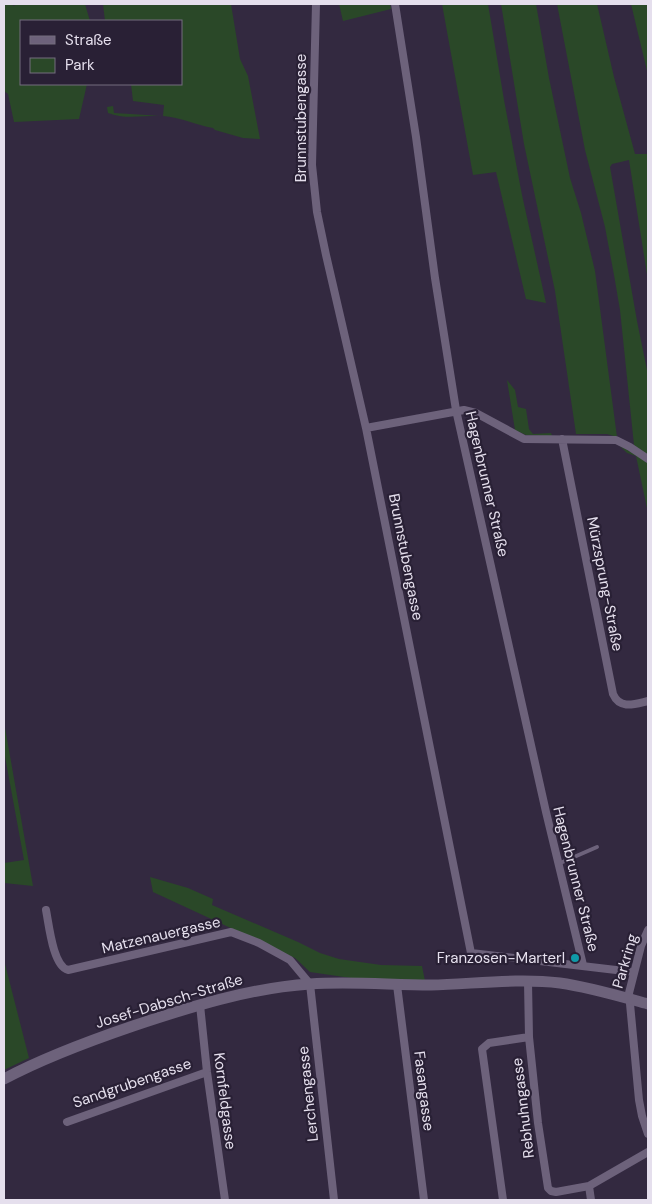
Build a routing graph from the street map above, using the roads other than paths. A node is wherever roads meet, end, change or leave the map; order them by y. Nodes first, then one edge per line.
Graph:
1 (316, 4) edge
2 (395, 4) edge
3 (456, 410) junction
4 (366, 428) junction
5 (562, 439) junction
6 (648, 459) edge
7 (648, 701) edge
8 (597, 847) dead end
9 (558, 864) junction
10 (46, 910) dead end
11 (648, 930) edge
12 (583, 965) junction
13 (633, 972) junction
14 (528, 982) junction
15 (310, 984) junction
16 (397, 985) junction
17 (629, 999) junction
18 (648, 1004) edge
19 (200, 1005) junction
20 (529, 1037) junction
21 (207, 1072) junction
22 (4, 1080) edge
23 (67, 1122) dead end
24 (648, 1134) edge
25 (648, 1152) edge
26 (590, 1186) junction
27 (225, 1200) edge
28 (334, 1200) edge
29 (424, 1200) edge
30 (504, 1200) edge
31 (591, 1200) edge

1 - 4 street, Brunnstubengasse
2 - 3 street, Hagenbrunner Straße
3 - 4 street
3 - 5 street
3 - 9 street, Hagenbrunner Straße
4 - 12 street, Brunnstubengasse
5 - 6 street
5 - 7 street, Mürzsprung-Straße
8 - 9 lane
9 - 12 street, Hagenbrunner Straße
10 - 15 street, Matzenauergasse
11 - 13 street, Parkring
12 - 13 street, Brunnstubengasse
13 - 17 street, Parkring
14 - 16 main road, Josef-Dabsch-Straße
14 - 17 main road, Josef-Dabsch-Straße
14 - 20 street, Rebhuhngasse
15 - 16 main road, Josef-Dabsch-Straße
15 - 19 main road, Josef-Dabsch-Straße
15 - 28 street, Lerchengasse
16 - 29 street, Fasangasse
17 - 18 main road, Josef-Dabsch-Straße
17 - 24 street, Parkring
19 - 21 street, Kornfeldgasse
19 - 22 main road, Josef-Dabsch-Straße
20 - 26 street, Rebhuhngasse
20 - 30 street
21 - 23 street, Sandgrubengasse
21 - 27 street, Kornfeldgasse
25 - 26 street
26 - 31 street

